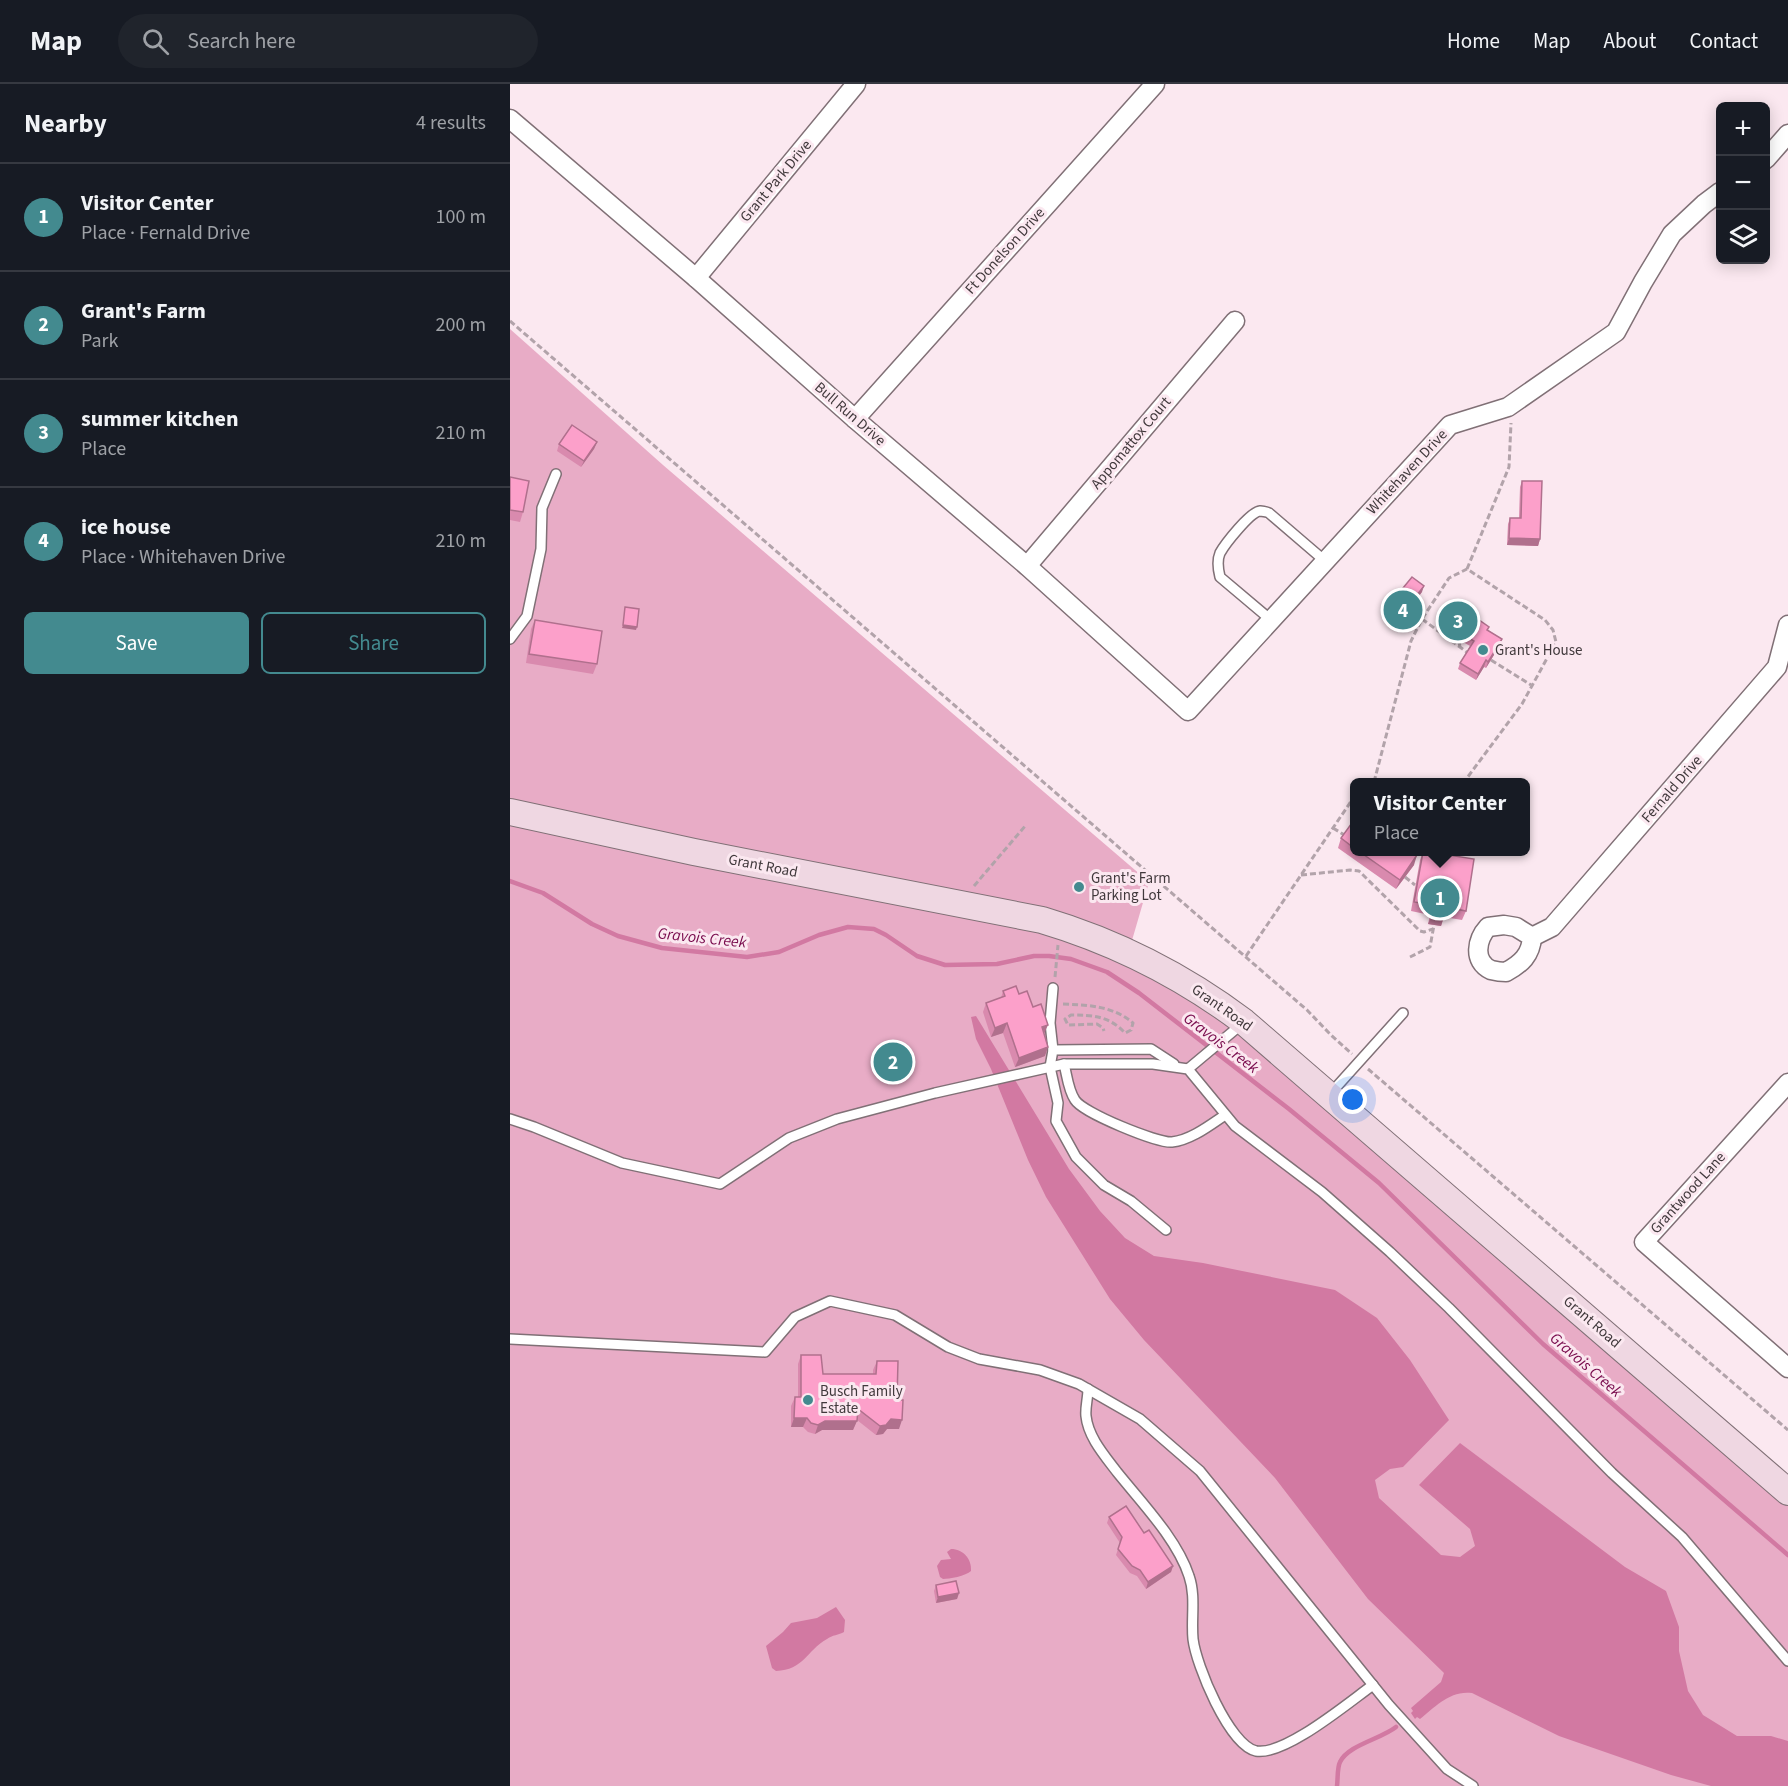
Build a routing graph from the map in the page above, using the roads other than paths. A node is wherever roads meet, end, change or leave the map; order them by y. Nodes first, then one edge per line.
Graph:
1 (856, 84) edge
2 (1155, 84) edge
3 (510, 119) edge
4 (1788, 134) edge
5 (1769, 156) edge
6 (1716, 195) edge
7 (696, 278) junction
8 (1235, 321) dead end
9 (855, 419) junction
10 (556, 474) dead end
11 (1325, 561) junction
12 (1027, 566) junction
13 (1271, 620) junction
14 (1788, 626) edge
15 (510, 639) edge
16 (1188, 711) joint
17 (510, 812) edge
18 (1532, 937) dead end
19 (1053, 988) road end
20 (1403, 1013) dead end
21 (1244, 1022) junction
22 (1053, 1050) junction
23 (1064, 1064) junction
24 (1050, 1067) junction
25 (1184, 1068) junction
26 (1788, 1083) edge
27 (1328, 1095) junction
28 (1225, 1115) junction
29 (510, 1119) edge
30 (1166, 1230) dead end
31 (510, 1339) edge
32 (1788, 1368) edge
33 (1088, 1389) junction
34 (1788, 1492) edge
35 (1788, 1661) edge
36 (1373, 1685) junction
37 (1473, 1786) edge

1 - 7 street, Grant Park Drive
2 - 9 street, Ft Donelson Drive
3 - 7 street, Bull Run Drive
4 - 5 street
6 - 11 street, Whitehaven Drive
7 - 9 street, Bull Run Drive
8 - 12 street, Appomattox Court
9 - 12 street, Bull Run Drive
10 - 15 lane
11 - 13 street, Whitehaven Drive
11 - 13 lane
12 - 16 street, Bull Run Drive
13 - 16 street, Whitehaven Drive
14 - 18 street, Fernald Drive
17 - 21 street, Grant Road
19 - 22 lane
20 - 27 lane
21 - 25 lane
21 - 27 street, Grant Road
22 - 24 lane
22 - 25 lane
23 - 24 lane
23 - 25 lane
23 - 28 lane
24 - 29 lane
24 - 30 lane
25 - 28 lane
26 - 32 street, Grantwood Lane
27 - 34 street, Grant Road
28 - 35 lane
31 - 33 lane
33 - 36 lane
33 - 36 lane
36 - 37 lane

